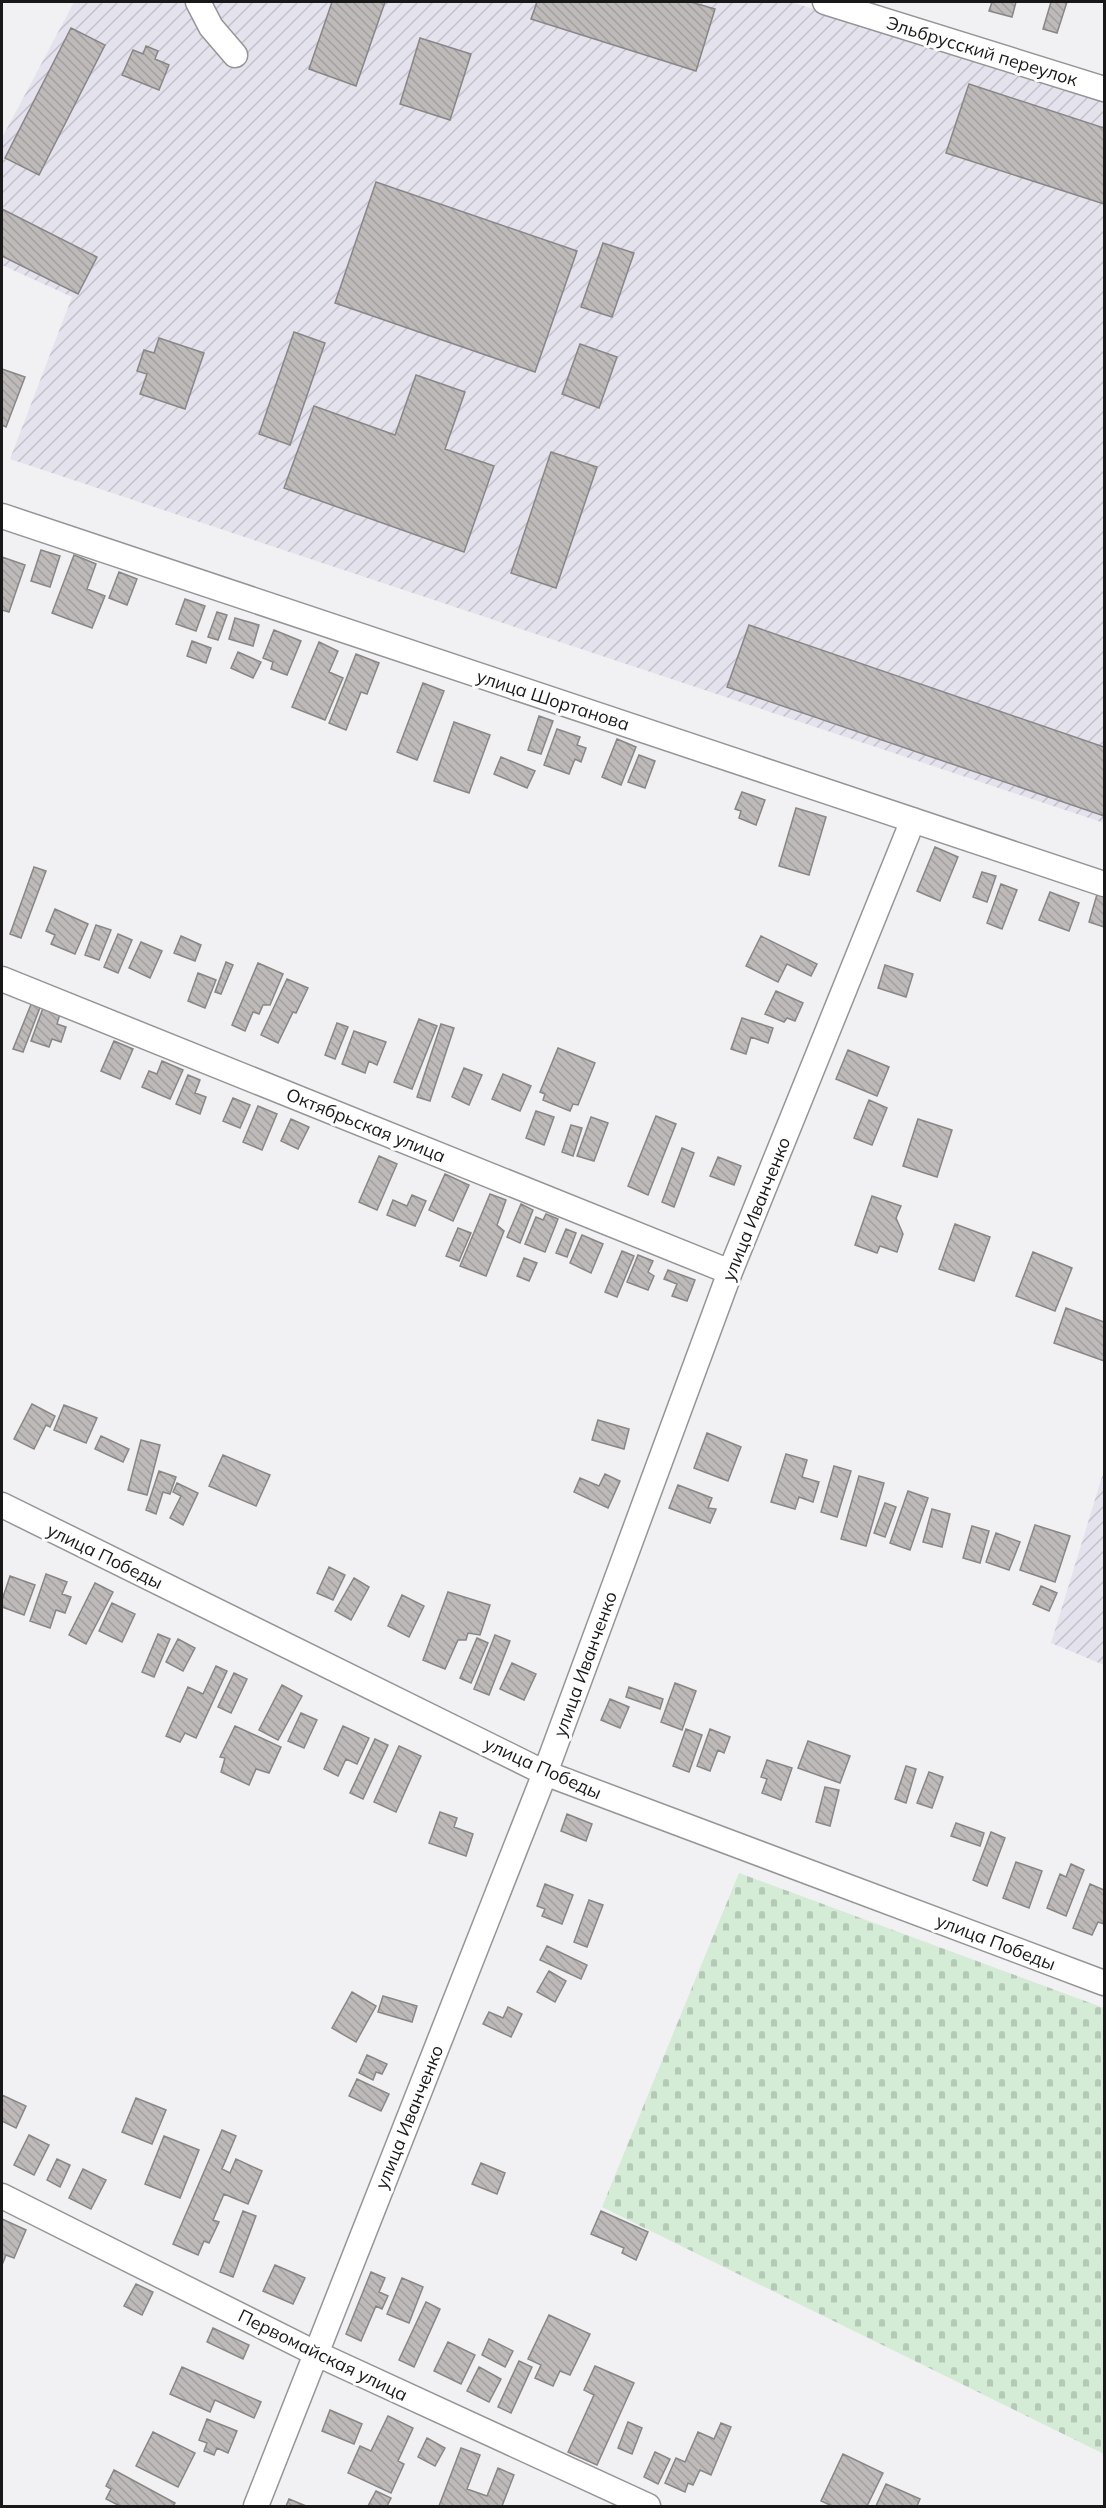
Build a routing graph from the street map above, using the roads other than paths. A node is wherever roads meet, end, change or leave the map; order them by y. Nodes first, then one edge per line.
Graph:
1 (198, 2) edge
2 (825, 2) edge
3 (235, 55) dead end
4 (1104, 89) edge
5 (2, 516) edge
6 (913, 820) junction
7 (1104, 884) edge
8 (2, 979) edge
9 (730, 1272) junction
10 (2, 1505) edge
11 (545, 1773) junction
12 (1104, 1983) edge
13 (2, 2196) edge
14 (315, 2353) junction
15 (256, 2506) edge
16 (648, 2506) edge

1 - 3 street
2 - 4 street, Эльбрусский переулок
5 - 6 street, улица Шортанова
6 - 7 street, улица Шортанова
6 - 9 street, улица Иванченко
8 - 9 street, Октябрьская улица
9 - 11 street, улица Иванченко
10 - 11 street, улица Победы
11 - 12 street, улица Победы
11 - 14 street, улица Иванченко
13 - 14 street, Первомайская улица
14 - 15 street, улица Иванченко
14 - 16 street, Первомайская улица

